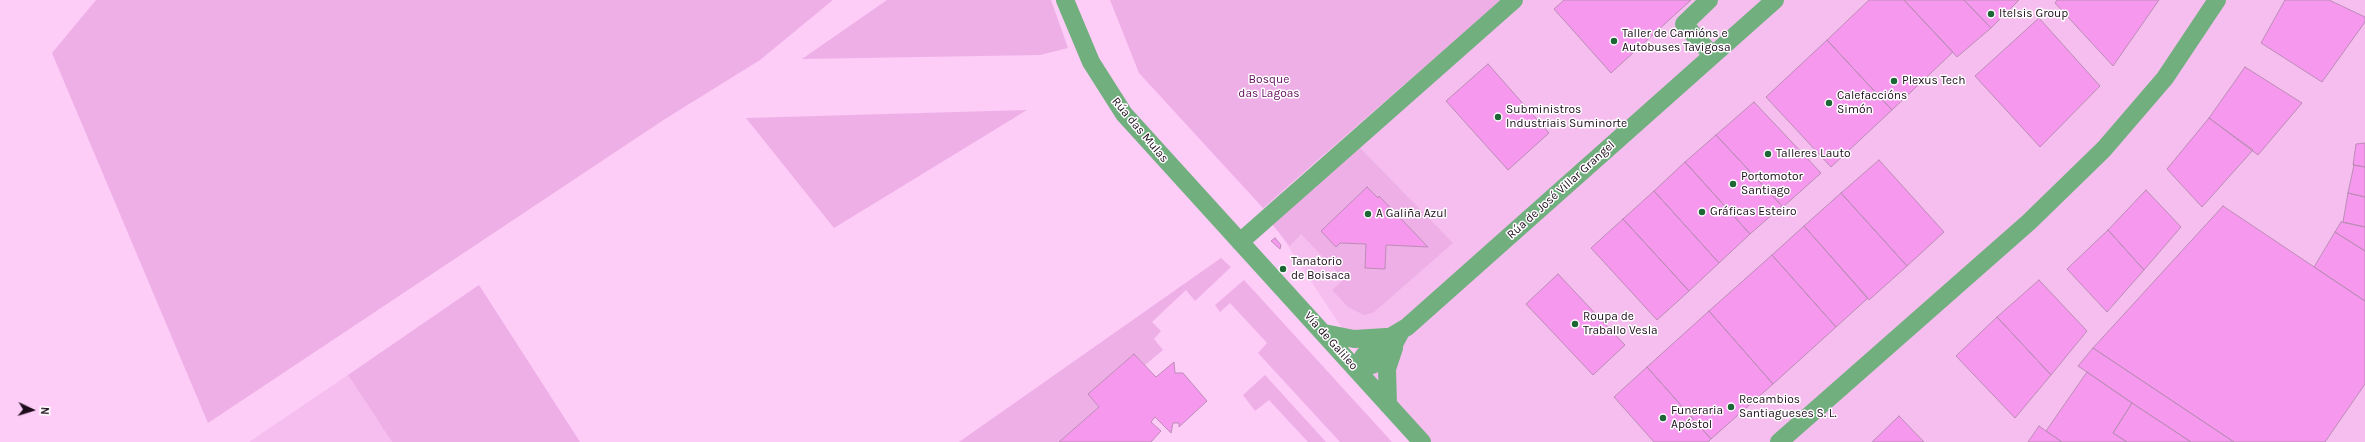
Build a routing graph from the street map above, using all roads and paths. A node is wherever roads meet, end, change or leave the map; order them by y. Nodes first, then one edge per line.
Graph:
1 (1065, 0) edge
2 (1514, 0) edge
3 (1709, 0) edge
4 (1775, 0) edge
5 (2217, 0) edge
6 (1712, 55) junction
7 (1240, 242) junction
8 (1324, 333) junction
9 (1400, 333) junction
10 (1358, 370) junction
11 (1388, 405) junction
12 (1422, 442) edge
13 (1779, 442) edge

1 - 7 street, Rúa das Mulas
2 - 7 street
3 - 6 street
4 - 6 street, Rúa de José Villar Grangel
5 - 13 street
6 - 9 street, Rúa de José Villar Grangel
7 - 8 street, Vía de Galileo
8 - 9 street, Rúa de José Villar Grangel
8 - 10 street, Vía de Galileo
9 - 10 street, Rúa de José Villar Grangel
9 - 11 street, Rúa de José Villar Grangel
10 - 11 street, Vía de Galileo
11 - 12 street, Vía de Galileo

